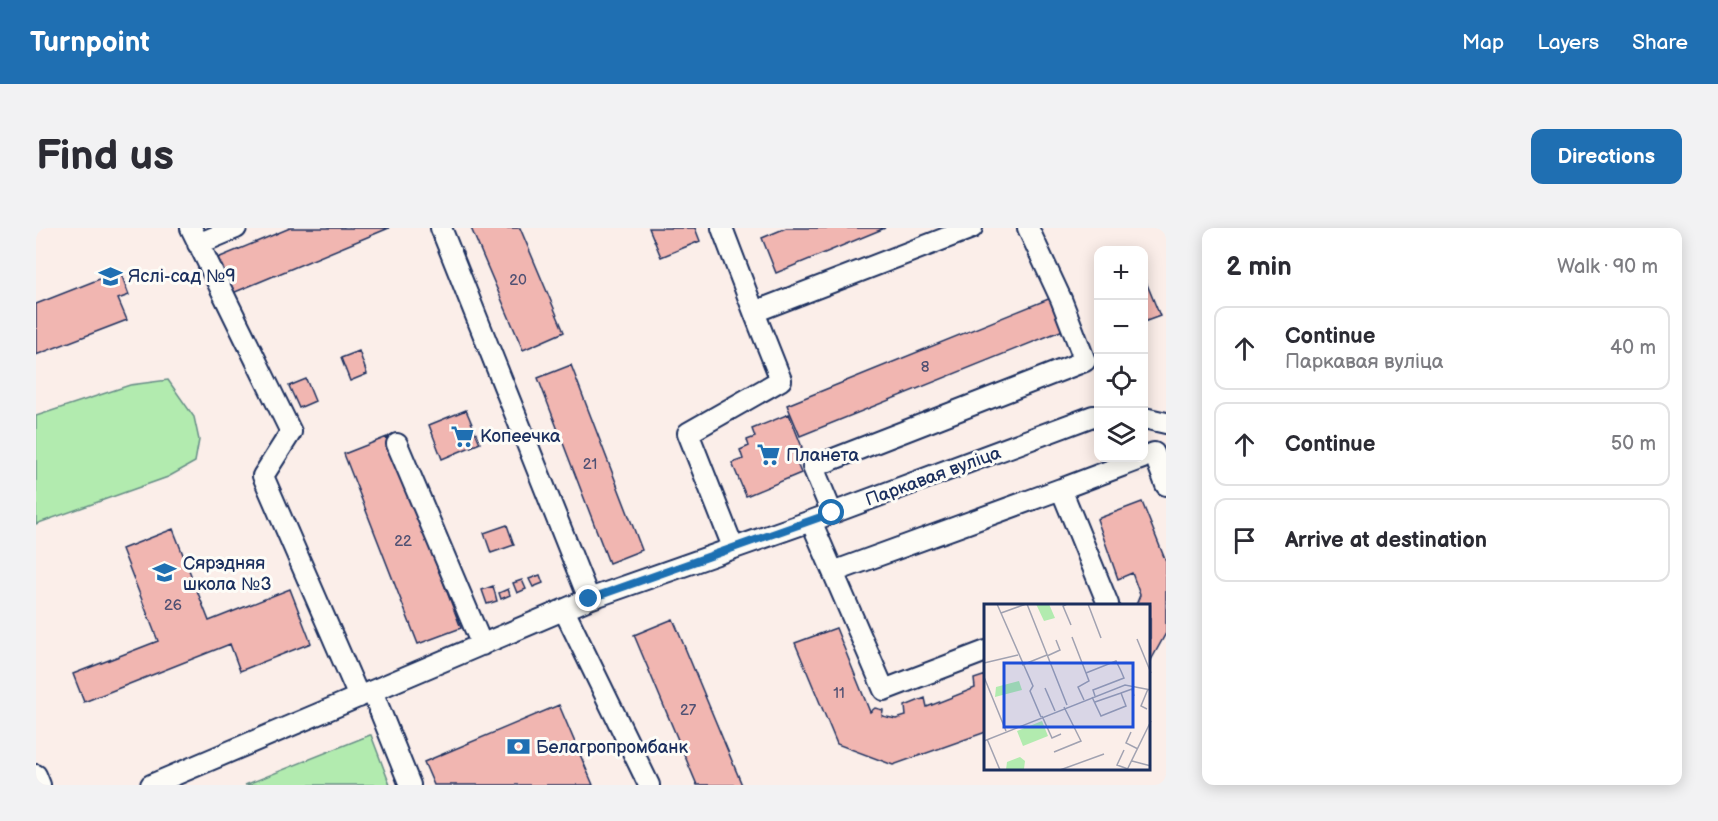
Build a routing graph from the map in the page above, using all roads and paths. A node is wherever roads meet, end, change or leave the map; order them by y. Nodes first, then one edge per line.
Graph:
1 (236, 228) edge
2 (441, 228) edge
3 (723, 228) edge
4 (972, 228) edge
5 (1028, 228) edge
6 (195, 236) edge
7 (754, 312) junction
8 (1094, 416) edge
9 (1148, 419) edge
10 (1166, 423) edge
11 (397, 444) dead end
12 (1148, 455) edge
13 (1130, 462) edge
14 (1166, 485) edge
15 (1061, 489) junction
16 (832, 513) junction
17 (812, 521) junction
18 (734, 548) junction
19 (833, 572) junction
20 (589, 599) junction
21 (1108, 604) edge
22 (564, 610) junction
23 (482, 645) junction
24 (984, 652) edge
25 (366, 694) junction
26 (36, 775) edge
27 (40, 785) edge
28 (151, 785) edge
29 (410, 785) edge
30 (649, 785) edge

1 - 6 street
2 - 20 street
3 - 7 street
4 - 7 street
5 - 16 street
6 - 25 street
7 - 18 street
8 - 16 street, Паркавая вуліца
9 - 10 street
11 - 23 street
12 - 14 street
13 - 15 street
15 - 19 street
15 - 21 street
16 - 17 street, Паркавая вуліца
17 - 18 street, Паркавая вуліца
17 - 19 street
18 - 20 street, Паркавая вуліца
19 - 24 street
20 - 22 street, Паркавая вуліца
22 - 23 street, Паркавая вуліца
22 - 30 street
23 - 25 street, Паркавая вуліца
25 - 28 street, Паркавая вуліца
25 - 29 street
26 - 27 street

